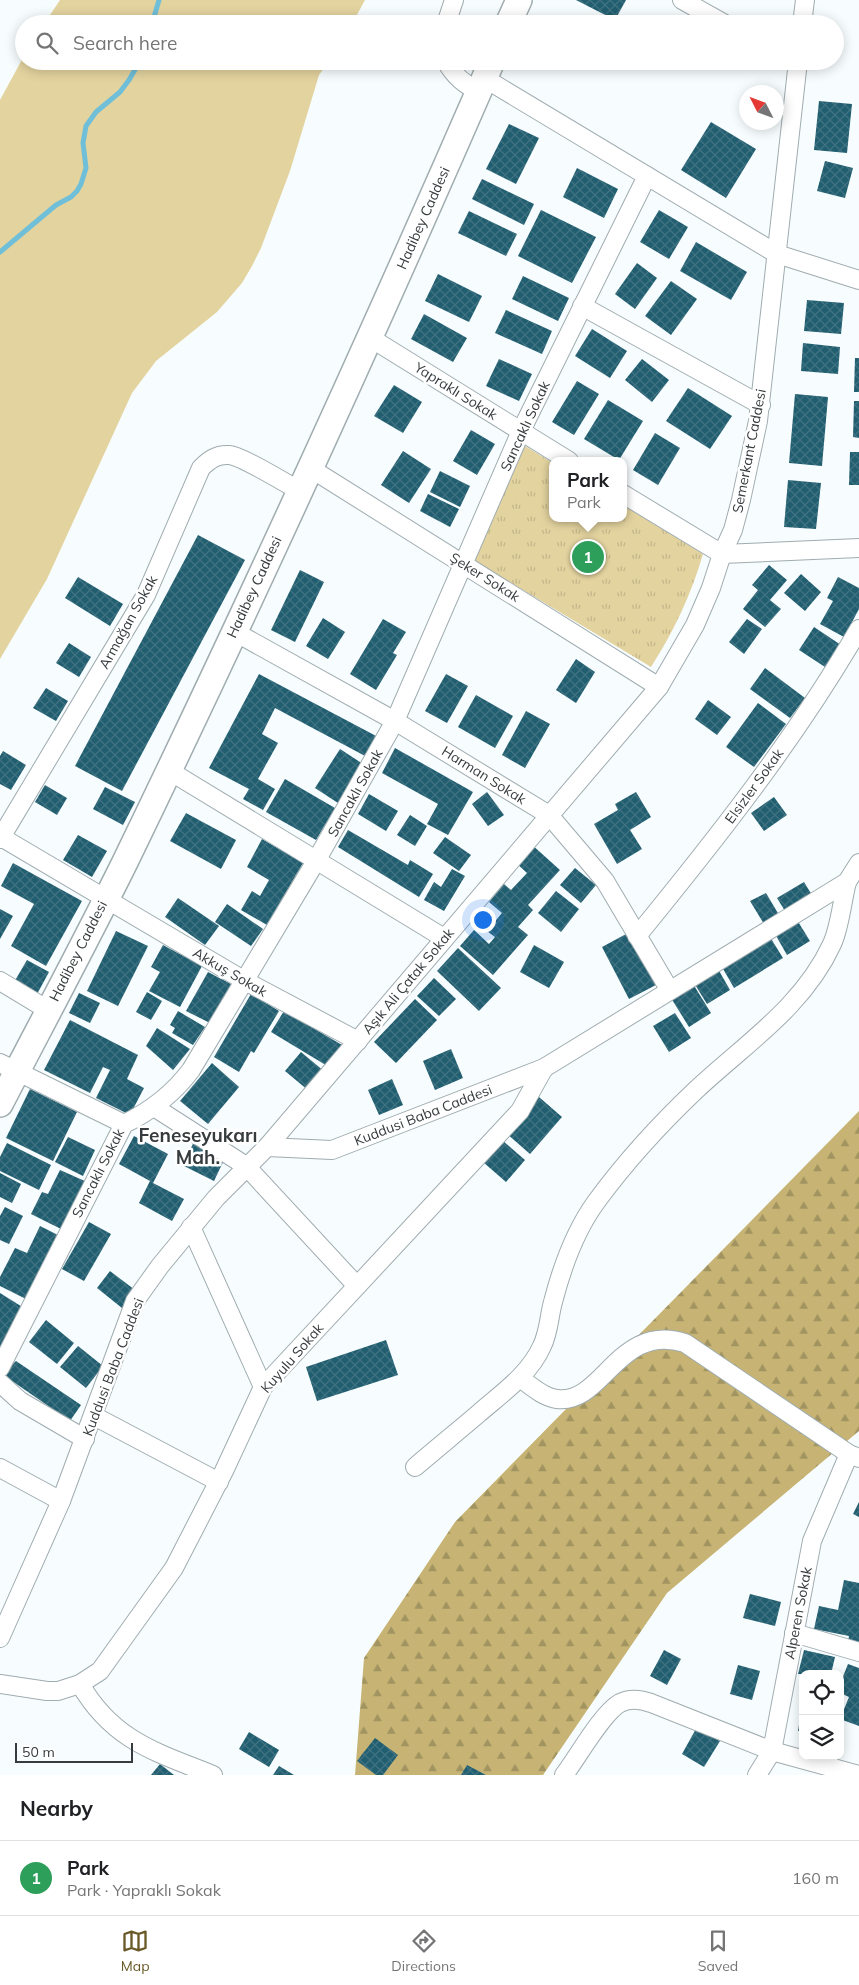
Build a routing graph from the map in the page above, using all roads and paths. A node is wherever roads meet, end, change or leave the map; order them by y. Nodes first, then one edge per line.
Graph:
1 (454, 0) edge
2 (519, 0) edge
3 (682, 0) edge
4 (805, 0) edge
5 (449, 15) edge
6 (512, 15) edge
7 (709, 15) edge
8 (803, 15) edge
9 (452, 70) edge
10 (795, 70) edge
11 (485, 77) edge
12 (647, 176) junction
13 (777, 254) junction
14 (859, 280) edge
15 (582, 306) junction
16 (369, 338) junction
17 (760, 405) junction
18 (521, 431) junction
19 (563, 457) edge
20 (310, 468) junction
21 (300, 491) junction
22 (627, 496) edge
23 (859, 548) edge
24 (722, 554) junction
25 (464, 565) junction
26 (859, 629) edge
27 (233, 631) junction
28 (659, 687) junction
29 (395, 721) junction
30 (168, 770) junction
31 (549, 816) junction
32 (1, 838) edge
33 (316, 861) junction
34 (859, 863) edge
35 (846, 882) junction
36 (105, 899) junction
37 (637, 936) junction
38 (444, 938) junction
39 (0, 981) edge
40 (244, 981) junction
41 (668, 989) junction
42 (48, 1010) junction
43 (358, 1041) junction
44 (8, 1067) edge
45 (544, 1068) junction
46 (0, 1104) edge
47 (154, 1107) junction
48 (124, 1124) junction
49 (267, 1148) junction
50 (246, 1166) junction
51 (191, 1227) junction
52 (357, 1286) junction
53 (0, 1368) edge
54 (520, 1378) junction
55 (0, 1383) edge
56 (263, 1387) junction
57 (94, 1416) junction
58 (85, 1439) junction
59 (854, 1456) edge
60 (415, 1467) dead end
61 (0, 1468) edge
62 (219, 1482) junction
63 (61, 1501) junction
64 (4, 1621) edge
65 (794, 1633) junction
66 (0, 1638) edge
67 (859, 1652) edge
68 (0, 1684) edge
69 (80, 1684) junction
70 (772, 1751) junction
71 (213, 1775) edge
72 (564, 1775) edge
73 (756, 1775) edge
74 (859, 1775) edge

1 - 5 street
2 - 6 main road
3 - 7 street
4 - 8 street
9 - 11 street
10 - 13 street, Semerkant Caddesi
11 - 12 street
11 - 16 main road, Hadibey Caddesi
12 - 13 street
12 - 15 street, Sancaklı Sokak
13 - 14 street
13 - 17 street, Semerkant Caddesi
15 - 17 street
15 - 18 street, Sancaklı Sokak
16 - 18 street, Yapraklı Sokak
16 - 20 main road, Hadibey Caddesi
17 - 24 street, Semerkant Caddesi
18 - 19 street, Yapraklı Sokak
18 - 25 street, Sancaklı Sokak
20 - 21 main road, Hadibey Caddesi
20 - 25 street, Şeker Sokak
21 - 27 main road, Hadibey Caddesi
21 - 32 street, Armağan Sokak
22 - 24 street
23 - 24 street
24 - 28 street, Semerkant Caddesi
25 - 28 street, Şeker Sokak
25 - 29 street, Sancaklı Sokak
26 - 37 street, Elsizler Sokak
27 - 29 street, Harman Sokak
27 - 30 main road, Hadibey Caddesi
28 - 31 street, Semerkant Caddesi
29 - 31 street, Harman Sokak
29 - 33 street, Sancaklı Sokak
30 - 33 street
30 - 36 main road, Hadibey Caddesi
31 - 37 street, Harman Sokak
31 - 38 street, Aşık Ali Çatak Sokak
32 - 36 street, Akkuş Sokak
33 - 38 street
33 - 40 street, Sancaklı Sokak
34 - 35 street
35 - 41 street, Kuddusi Baba Caddesi
35 - 54 street
36 - 40 street, Akkuş Sokak
36 - 42 main road, Hadibey Caddesi
37 - 41 street, Harman Sokak
38 - 43 street, Aşık Ali Çatak Sokak
39 - 42 street
40 - 43 street, Akkuş Sokak
40 - 47 street, Sancaklı Sokak
41 - 45 street, Kuddusi Baba Caddesi
42 - 44 main road, Hadibey Caddesi
43 - 49 street, Aşık Ali Çatak Sokak
44 - 46 main road, Hadibey Caddesi
44 - 48 street
45 - 49 street, Kuddusi Baba Caddesi
45 - 52 street, Kuyulu Sokak
47 - 48 street, Sancaklı Sokak
47 - 50 street
48 - 53 street, Sancaklı Sokak
49 - 50 street, Kuddusi Baba Caddesi
50 - 51 street, Kuddusi Baba Caddesi
50 - 52 street
51 - 56 street
51 - 57 street, Kuddusi Baba Caddesi
52 - 56 street, Kuyulu Sokak
54 - 59 street
54 - 60 street
55 - 58 street
56 - 62 street, Kuyulu Sokak
57 - 58 street, Kuddusi Baba Caddesi
57 - 62 street
58 - 63 street, Kuddusi Baba Caddesi
59 - 65 street, Alperen Sokak
61 - 63 street
62 - 69 street, Kuyulu Sokak
63 - 64 street, Kuddusi Baba Caddesi
64 - 66 street, Kuddusi Baba Caddesi
65 - 67 street
65 - 70 street, Alperen Sokak
68 - 69 street, Kuyulu Sokak
69 - 71 street
70 - 72 street
70 - 73 street, Alperen Sokak
70 - 74 street

